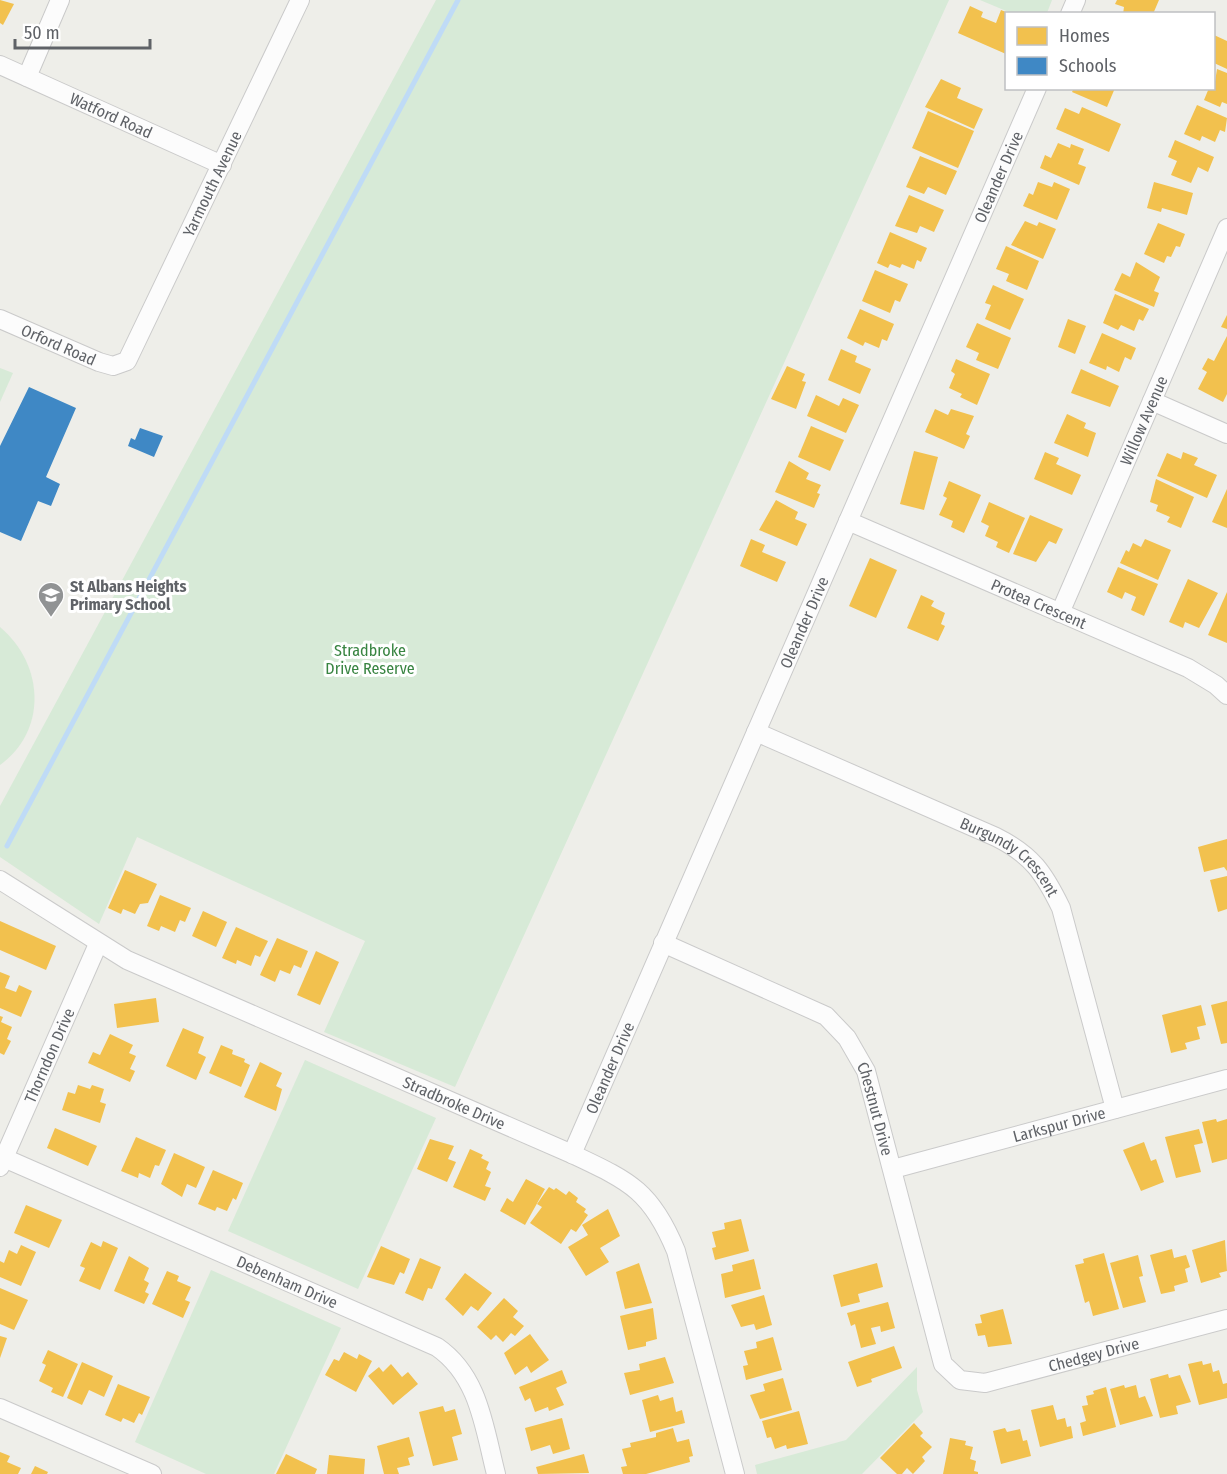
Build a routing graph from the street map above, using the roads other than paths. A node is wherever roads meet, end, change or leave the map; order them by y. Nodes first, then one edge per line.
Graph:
1 (60, 0) edge
2 (300, 0) edge
3 (0, 65) edge
4 (27, 77) junction
5 (1036, 90) edge
6 (222, 165) junction
7 (1227, 228) edge
8 (0, 319) edge
9 (121, 364) joint
10 (1152, 401) junction
11 (1227, 434) edge
12 (848, 521) junction
13 (1060, 613) junction
14 (1227, 694) edge
15 (756, 732) junction
16 (0, 880) edge
17 (663, 943) junction
18 (98, 944) junction
19 (1227, 1079) edge
20 (1115, 1109) junction
21 (572, 1154) junction
22 (2, 1162) edge
23 (892, 1169) junction
24 (1227, 1319) edge
25 (960, 1380) joint
26 (0, 1408) edge
27 (152, 1474) edge
28 (496, 1474) edge
29 (735, 1474) edge

1 - 4 street
2 - 6 street, Yarmouth Avenue
3 - 4 street, Watford Road
4 - 6 street, Watford Road
5 - 12 street, Oleander Drive
6 - 9 street, Yarmouth Avenue
7 - 10 street, Willow Avenue
8 - 9 street, Orford Road
10 - 11 street
10 - 13 street, Willow Avenue
12 - 13 street, Protea Crescent
12 - 15 street, Oleander Drive
13 - 14 street, Protea Crescent
15 - 17 street, Oleander Drive
15 - 20 street, Burgundy Crescent
16 - 18 street, Stradbroke Drive
17 - 21 street, Oleander Drive
17 - 23 street, Chestnut Drive
18 - 21 street, Stradbroke Drive
18 - 22 street, Thorndon Drive
19 - 20 street, Larkspur Drive
20 - 23 street, Larkspur Drive
21 - 29 street, Stradbroke Drive
22 - 28 street, Debenham Drive
23 - 25 street, Chestnut Drive
24 - 25 street, Chedgey Drive
26 - 27 street

